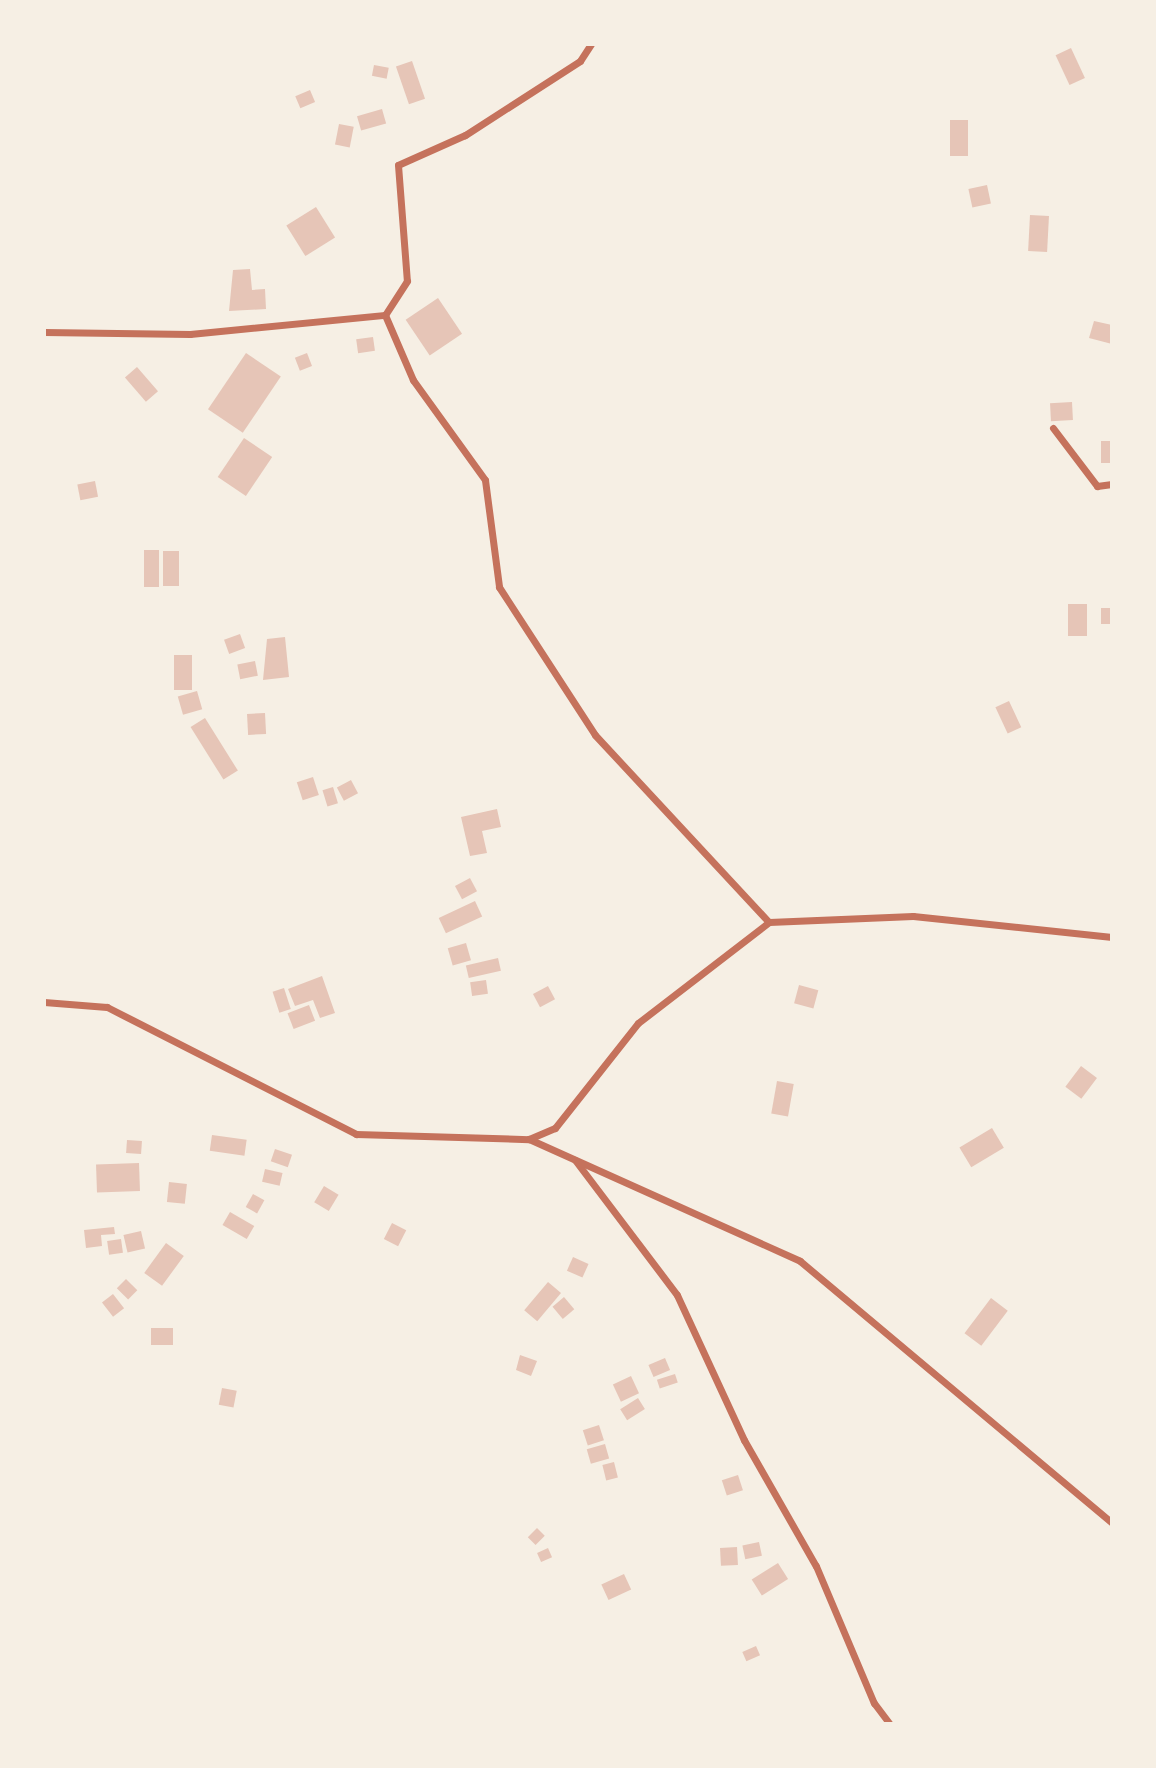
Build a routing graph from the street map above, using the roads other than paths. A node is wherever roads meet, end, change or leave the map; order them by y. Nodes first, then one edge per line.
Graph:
1 (591, 44) edge
2 (385, 315) junction
3 (44, 332) edge
4 (1053, 428) dead end
5 (1112, 484) edge
6 (769, 922) junction
7 (1112, 937) edge
8 (44, 1002) edge
9 (529, 1139) junction
10 (574, 1159) junction
11 (1112, 1523) edge
12 (890, 1724) edge

1 - 2 street
2 - 3 street
2 - 6 street
4 - 5 street
6 - 7 street
6 - 9 street
8 - 9 street
9 - 10 street
10 - 11 street
10 - 12 street

